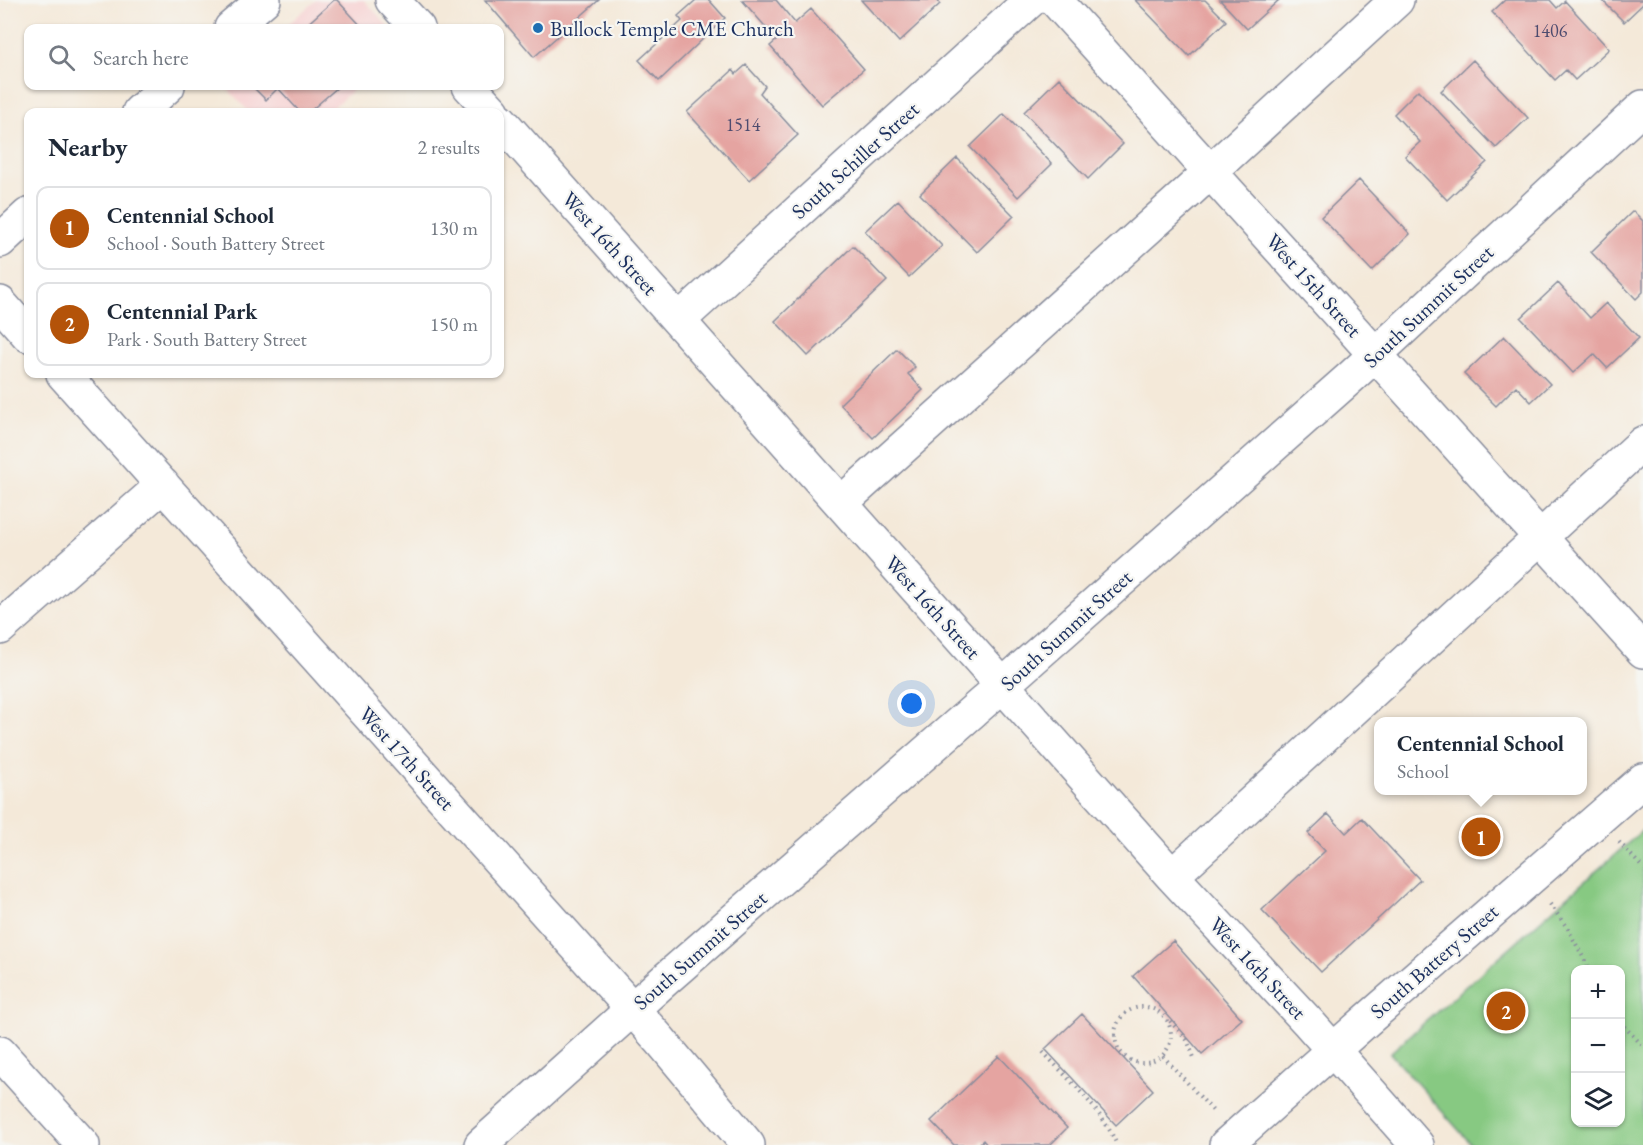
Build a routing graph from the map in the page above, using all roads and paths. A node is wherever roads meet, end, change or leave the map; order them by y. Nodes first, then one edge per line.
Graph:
1 (264, 0) edge
2 (392, 0) edge
3 (1031, 0) edge
4 (1055, 0) edge
5 (1397, 0) edge
6 (236, 24) edge
7 (414, 24) edge
8 (164, 90) edge
9 (473, 90) edge
10 (1643, 107) edge
11 (143, 108) edge
12 (489, 108) edge
13 (504, 124) edge
14 (1210, 171) junction
15 (24, 219) edge
16 (0, 241) edge
17 (0, 303) edge
18 (679, 320) junction
19 (24, 330) edge
20 (1376, 353) junction
21 (67, 378) edge
22 (1643, 443) edge
23 (163, 485) junction
24 (841, 503) junction
25 (1540, 537) junction
26 (0, 628) edge
27 (1643, 651) edge
28 (1004, 685) junction
29 (1643, 780) edge
30 (1619, 842) dead end
31 (1643, 868) edge
32 (1172, 876) junction
33 (1550, 904) dead end
34 (1588, 965) edge
35 (633, 1010) junction
36 (1165, 1016) junction
37 (1625, 1027) edge
38 (1643, 1046) edge
39 (1332, 1050) junction
40 (1043, 1052) dead end
41 (0, 1053) edge
42 (1163, 1056) junction
43 (1196, 1060) dead end
44 (1213, 1111) dead end
45 (83, 1145) edge
46 (481, 1145) edge
47 (748, 1145) edge
48 (1117, 1145) edge
49 (1227, 1145) edge
50 (1417, 1145) edge

1 - 6 street
2 - 7 street
3 - 18 street, South Schiller Street
4 - 14 street, West 15th Street
5 - 14 street
8 - 11 street
9 - 12 street
10 - 20 street, South Summit Street
13 - 18 street, West 16th Street
14 - 20 street, West 15th Street
14 - 24 street
15 - 16 street
17 - 19 street
18 - 24 street, West 16th Street
20 - 25 street, West 15th Street
20 - 28 street, South Summit Street
21 - 23 street, West 17th Street
22 - 25 street
23 - 26 street
23 - 35 street, West 17th Street
24 - 28 street, West 16th Street
25 - 27 street, West 15th Street
25 - 32 street
28 - 32 street, West 16th Street
28 - 35 street, South Summit Street
29 - 39 street, South Battery Street
30 - 31 path
32 - 39 street, West 16th Street
33 - 34 path
35 - 46 street, South Summit Street
35 - 47 street, West 17th Street
36 - 42 path
36 - 42 path
36 - 43 path
37 - 38 path
39 - 49 street, South Battery Street
39 - 50 street, West 16th Street
40 - 48 path
41 - 45 street
42 - 44 path

